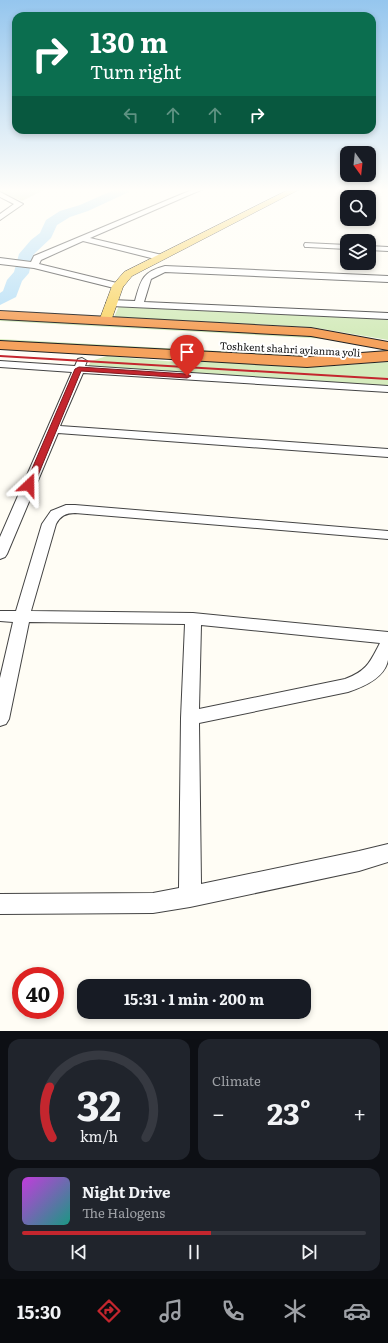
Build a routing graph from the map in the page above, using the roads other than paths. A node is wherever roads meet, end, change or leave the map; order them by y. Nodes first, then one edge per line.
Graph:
1 (87, 237) edge
2 (199, 237) edge
3 (83, 239) junction
4 (308, 245) dead end
5 (340, 247) edge
6 (376, 248) edge
7 (388, 248) edge
8 (159, 257) junction
9 (0, 260) edge
10 (32, 264) junction
11 (388, 279) edge
12 (118, 286) junction
13 (111, 303) junction
14 (139, 304) junction
15 (0, 315) edge
16 (388, 316) edge
17 (105, 321) junction
18 (0, 326) edge
19 (0, 334) edge
20 (0, 345) edge
21 (388, 346) edge
22 (59, 348) junction
23 (119, 352) junction
24 (388, 355) edge
25 (0, 364) edge
26 (80, 365) junction
27 (388, 389) edge
28 (53, 430) junction
29 (388, 453) edge
30 (388, 535) edge
31 (0, 554) edge
32 (0, 616) edge
33 (22, 616) junction
34 (193, 618) junction
35 (388, 638) edge
36 (388, 644) edge
37 (190, 718) junction
38 (0, 719) edge
39 (388, 853) edge
40 (190, 897) junction
41 (0, 904) edge

1 - 3 street
2 - 8 main road
3 - 8 street
3 - 10 street
4 - 5 street
6 - 7 street
8 - 12 main road
9 - 10 street
10 - 12 street
11 - 14 street
12 - 13 main road
13 - 14 street
13 - 17 main road
14 - 16 street
15 - 17 highway
17 - 21 highway
18 - 21 highway, Toshkent shahri aylanma yoʻli
19 - 24 highway, Toshkent shahri aylanma yoʻli
20 - 22 highway
22 - 23 highway
22 - 26 street
23 - 24 highway
23 - 26 street
25 - 26 street
26 - 27 street
26 - 28 street
28 - 29 street
28 - 31 street
30 - 33 street
32 - 33 street
33 - 34 street
33 - 38 street
34 - 35 street
34 - 37 street
36 - 37 street
37 - 40 street
39 - 40 street
40 - 41 street

